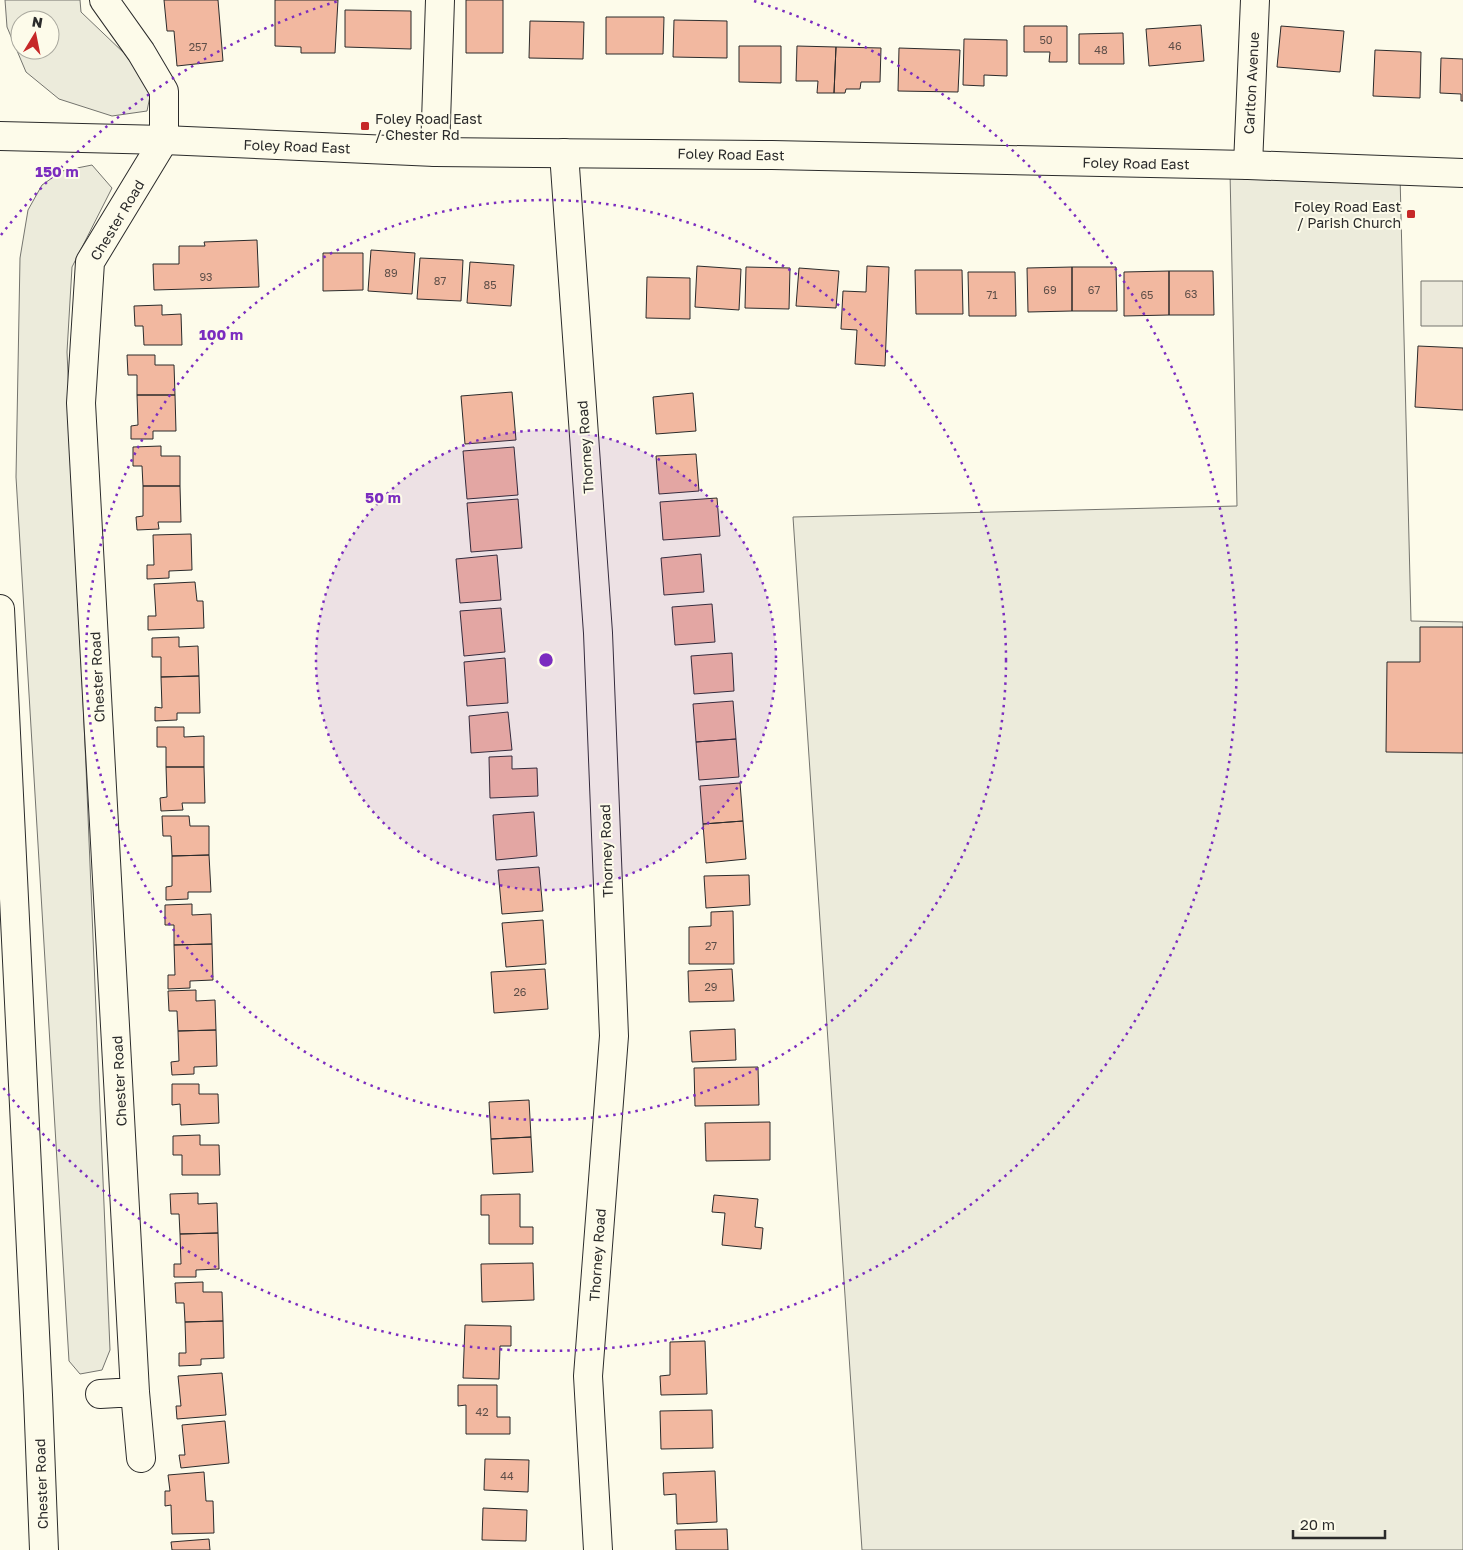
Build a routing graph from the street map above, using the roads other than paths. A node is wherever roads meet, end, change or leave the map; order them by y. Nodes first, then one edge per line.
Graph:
1 (104, 0) edge
2 (440, 0) edge
3 (1255, 0) edge
4 (0, 136) edge
5 (164, 140) junction
6 (435, 152) junction
7 (564, 152) junction
8 (1248, 165) junction
9 (1463, 173) edge
10 (0, 609) edge
11 (135, 1392) junction
12 (100, 1394) dead end
13 (141, 1458) dead end
14 (44, 1550) edge
15 (598, 1550) edge

1 - 5 main road
2 - 6 main road
3 - 8 main road, Carlton Avenue
4 - 5 main road, Foley Road East
5 - 6 main road, Foley Road East
5 - 11 main road, Chester Road
6 - 7 main road, Foley Road East
7 - 8 main road, Foley Road East
7 - 15 main road, Thorney Road
8 - 9 main road, Foley Road East
10 - 14 main road, Chester Road
11 - 12 main road
11 - 13 main road, Chester Road

